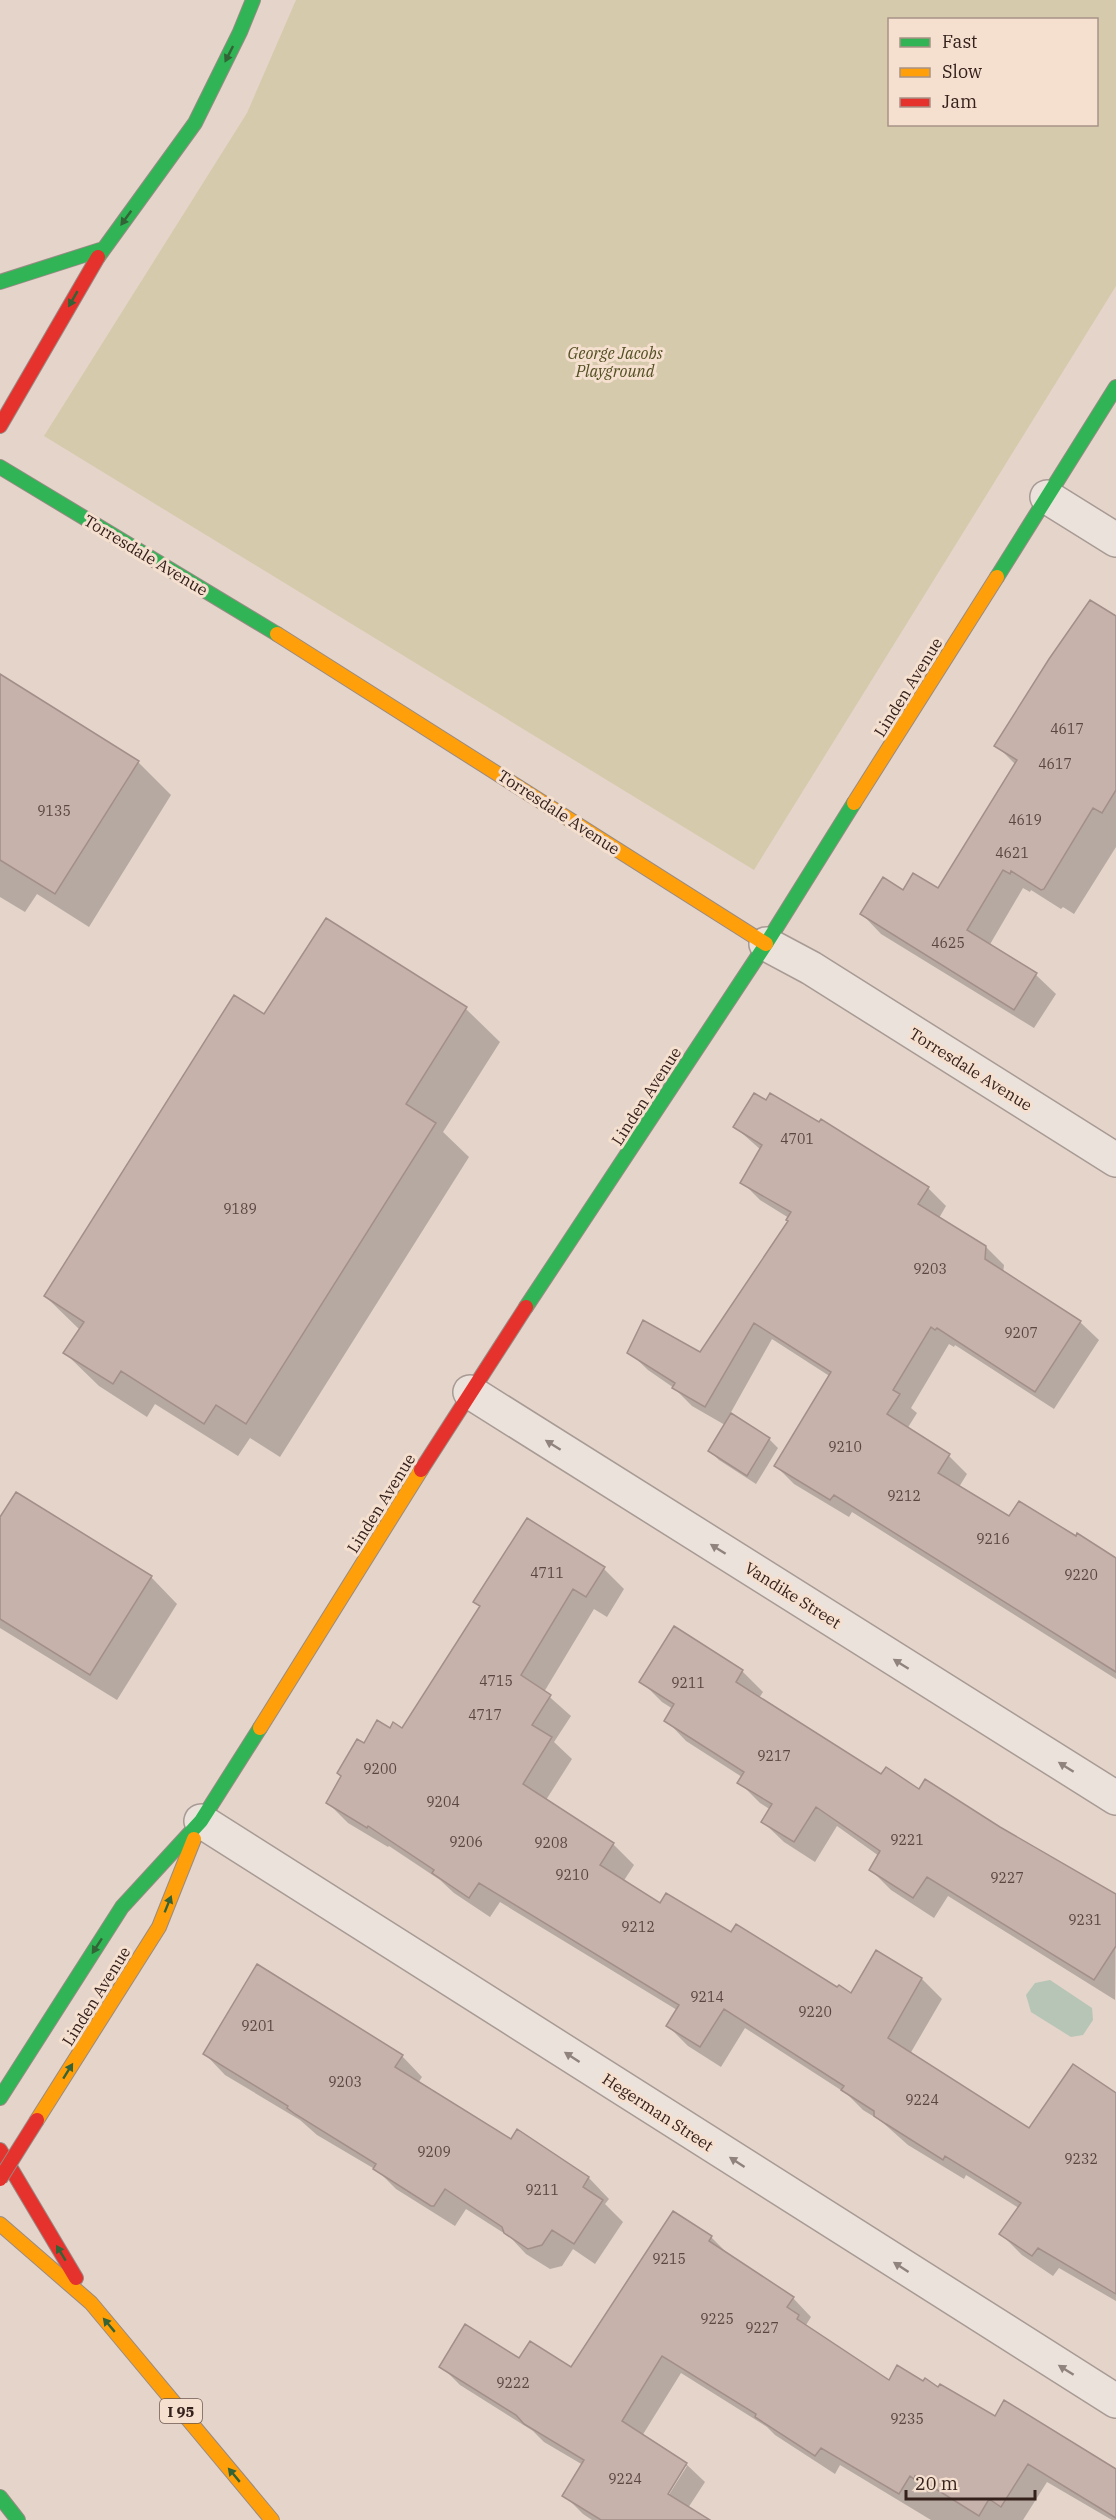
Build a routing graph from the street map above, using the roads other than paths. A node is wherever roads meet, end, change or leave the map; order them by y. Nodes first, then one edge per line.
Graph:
1 (253, 0) edge
2 (103, 249) junction
3 (0, 282) edge
4 (1116, 387) edge
5 (0, 426) edge
6 (0, 467) edge
7 (1047, 497) junction
8 (1116, 540) edge
9 (766, 944) junction
10 (1116, 1160) edge
11 (470, 1392) junction
12 (1116, 1798) edge
13 (201, 1821) junction
14 (0, 2098) edge
15 (0, 2150) edge
16 (0, 2179) edge
17 (0, 2223) edge
18 (91, 2303) junction
19 (1116, 2401) edge
20 (0, 2497) edge
21 (18, 2520) edge
22 (272, 2520) edge

1 -> 2 main road
2 - 3 main road
2 -> 5 main road
4 - 7 main road, Linden Avenue
6 - 9 main road, Torresdale Avenue
7 - 8 street
7 - 9 main road, Linden Avenue
9 - 10 street, Torresdale Avenue
9 - 11 main road, Linden Avenue
12 -> 11 street, Vandike Street
11 - 13 main road, Linden Avenue
13 -> 14 main road, Linden Avenue
16 -> 13 main road, Linden Avenue, bridge
19 -> 13 street, Hegerman Street
18 -> 15 main road
17 - 18 main road, I 95
22 -> 18 main road, I 95
20 - 21 main road

